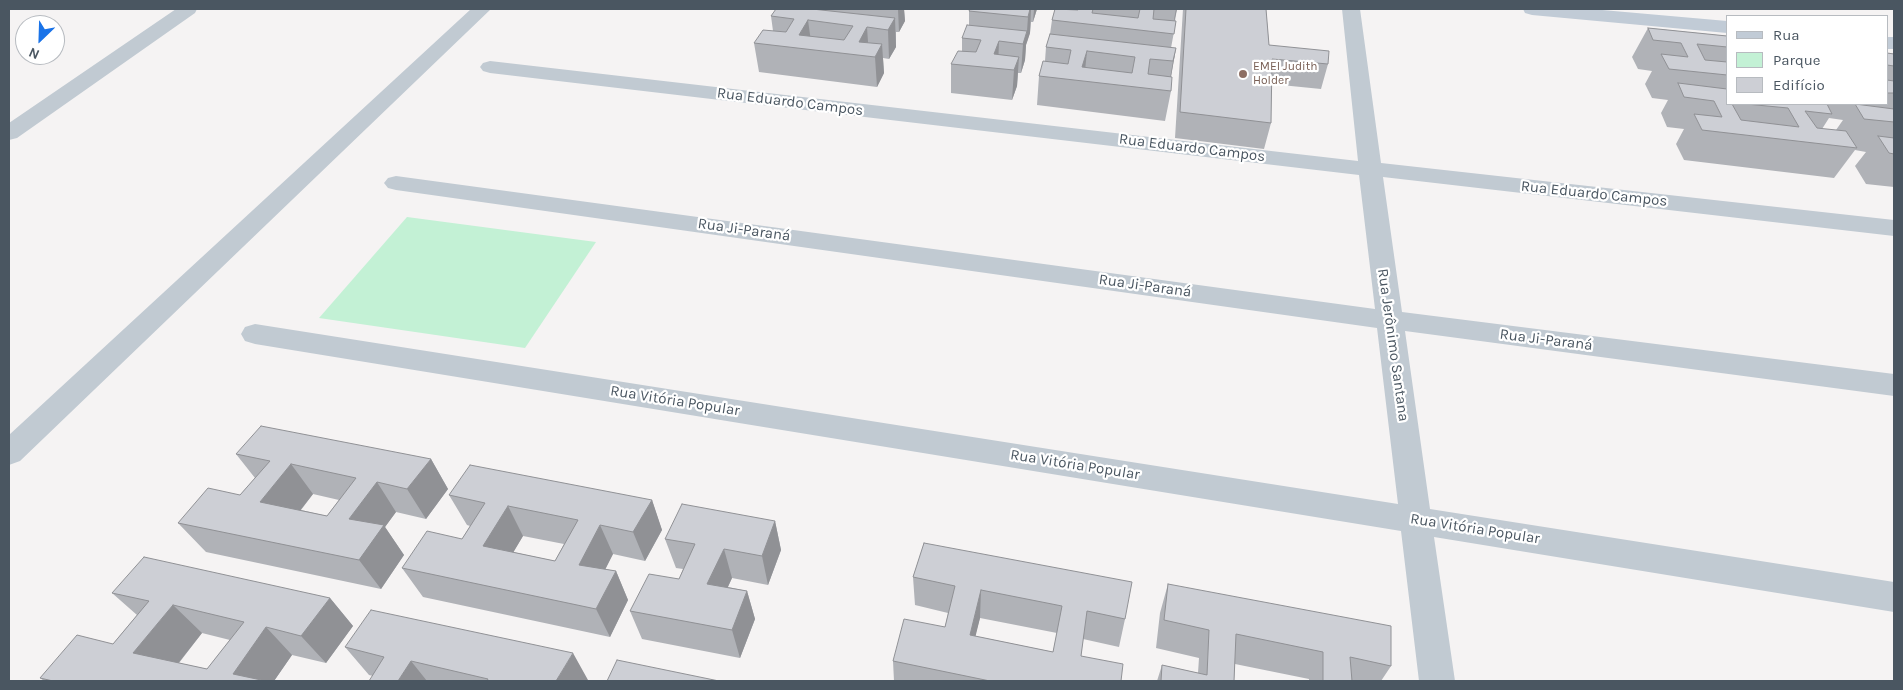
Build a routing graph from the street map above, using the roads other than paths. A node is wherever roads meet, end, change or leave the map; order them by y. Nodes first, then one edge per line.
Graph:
1 (188, 9) edge
2 (482, 9) edge
3 (1351, 9) edge
4 (1532, 9) edge
5 (1726, 27) edge
6 (490, 67) dead end
7 (9, 133) edge
8 (1370, 169) junction
9 (396, 182) dead end
10 (1894, 228) edge
11 (1390, 320) junction
12 (255, 334) dead end
13 (1894, 385) edge
14 (9, 453) edge
15 (1416, 520) junction
16 (1894, 597) edge
17 (1437, 681) edge

1 - 7 street
2 - 14 street
3 - 8 street, Rua Jerônimo Santana
4 - 5 street
6 - 8 street, Rua Eduardo Campos
8 - 10 street, Rua Eduardo Campos
8 - 11 street, Rua Jerônimo Santana
9 - 11 street, Rua Ji-Paraná
11 - 13 street, Rua Ji-Paraná
11 - 15 street, Rua Jerônimo Santana
12 - 15 street, Rua Vitória Popular
15 - 16 street, Rua Vitória Popular
15 - 17 street, Rua Jerônimo Santana

